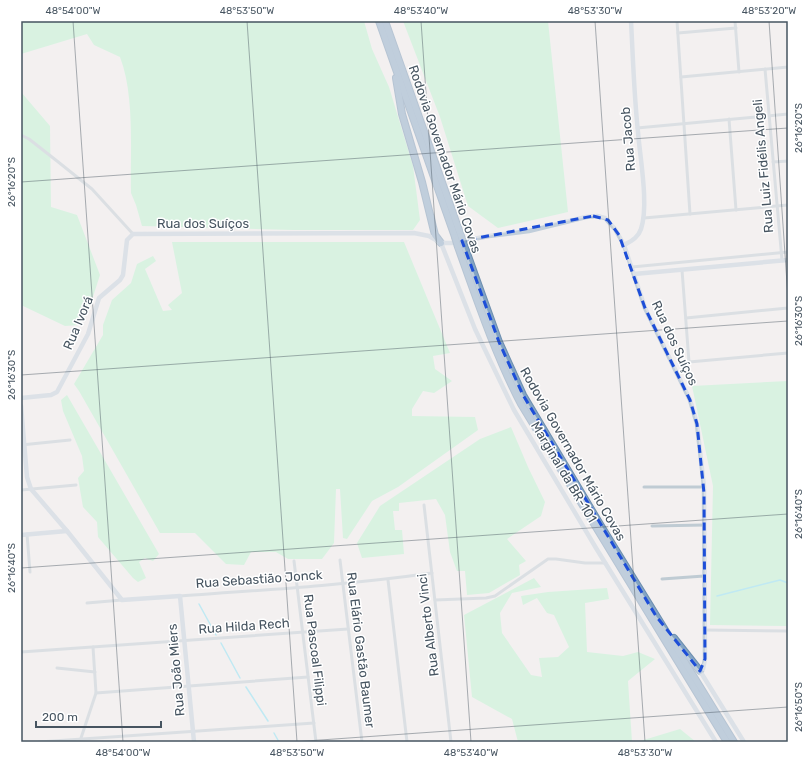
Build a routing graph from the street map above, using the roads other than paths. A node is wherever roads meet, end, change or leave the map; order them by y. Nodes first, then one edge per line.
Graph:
1 (379, 21) edge
2 (385, 21) edge
3 (631, 21) edge
4 (677, 21) edge
5 (735, 21) edge
6 (736, 28) junction
7 (678, 33) junction
8 (393, 61) junction
9 (788, 67) edge
10 (765, 69) junction
11 (740, 72) junction
12 (681, 77) junction
13 (788, 114) edge
14 (769, 115) junction
15 (729, 119) junction
16 (684, 123) junction
17 (637, 128) junction
18 (21, 135) edge
19 (788, 160) edge
20 (773, 162) junction
21 (788, 205) edge
22 (777, 206) junction
23 (736, 210) junction
24 (690, 214) junction
25 (644, 218) junction
26 (433, 226) junction
27 (133, 234) junction
28 (423, 234) junction
29 (458, 236) junction
30 (441, 243) junction
31 (624, 245) junction
32 (461, 246) junction
33 (788, 252) edge
34 (781, 253) junction
35 (782, 260) junction
36 (788, 260) edge
37 (632, 267) junction
38 (682, 270) junction
39 (634, 274) junction
40 (788, 308) edge
41 (686, 318) junction
42 (788, 353) edge
43 (21, 398) edge
44 (21, 406) edge
45 (70, 440) dead end
46 (23, 444) edge
47 (76, 485) dead end
48 (644, 487) dead end
49 (704, 487) junction
50 (31, 489) junction
51 (21, 490) edge
52 (424, 505) dead end
53 (704, 525) junction
54 (652, 526) dead end
55 (67, 531) junction
56 (27, 534) junction
57 (21, 535) edge
58 (340, 560) dead end
59 (294, 561) dead end
60 (606, 563) junction
61 (30, 572) dead end
62 (432, 573) junction
63 (704, 576) junction
64 (662, 579) dead end
65 (388, 580) junction
66 (343, 584) junction
67 (297, 587) junction
68 (180, 596) junction
69 (122, 600) junction
70 (435, 600) junction
71 (87, 603) dead end
72 (656, 616) junction
73 (348, 629) junction
74 (705, 630) junction
75 (788, 631) edge
76 (303, 632) junction
77 (184, 641) junction
78 (93, 647) junction
79 (21, 652) edge
80 (57, 668) dead end
81 (700, 671) junction
82 (95, 672) junction
83 (308, 677) junction
84 (189, 686) junction
85 (96, 693) junction
86 (314, 723) junction
87 (193, 731) junction
88 (81, 738) junction
89 (55, 741) edge
90 (39, 742) edge
91 (194, 742) edge
92 (316, 742) edge
93 (362, 742) edge
94 (408, 742) edge
95 (451, 742) edge
96 (716, 742) edge
97 (727, 742) edge
98 (734, 742) edge
99 (744, 742) edge

1 - 8 highway, Rodovia Governador Mário Covas
2 - 29 highway, Rodovia Governador Mário Covas
3 - 17 street, Rua Jacob
4 - 7 street
5 - 6 street
6 - 7 street
6 - 11 street
7 - 12 street
8 - 26 highway
8 - 29 highway, Rodovia Governador Mário Covas
9 - 10 street
10 - 11 street
10 - 14 street, Rua Luiz Fidélis Angeli
11 - 12 street
12 - 16 street
13 - 14 street
14 - 15 street
14 - 20 street, Rua Luiz Fidélis Angeli
15 - 16 street
15 - 23 street
16 - 17 street
16 - 24 street
17 - 25 street, Rua Jacob
18 - 27 street
19 - 20 street
20 - 22 street, Rua Luiz Fidélis Angeli
21 - 22 street
22 - 23 street
22 - 34 street, Rua Luiz Fidélis Angeli
23 - 24 street
24 - 25 street
25 - 31 street, Rua Jacob
26 - 28 street
26 - 30 highway
27 - 28 street, Rua dos Suíços
27 - 43 street, Rua Ivorá
28 - 30 street, Rua dos Suíços
29 - 32 highway, Rodovia Governador Mário Covas, bridge
30 - 31 street, Rua dos Suíços
30 - 60 street, Marginal da BR-101
31 - 37 street, Rua dos Suíços
32 - 72 highway, Rodovia Governador Mário Covas
32 - 97 highway, Rodovia Governador Mário Covas
33 - 34 street
34 - 35 street, Rua Luiz Fidélis Angeli
34 - 37 street
35 - 36 street
35 - 38 street
37 - 39 street, Rua dos Suíços
38 - 39 street
38 - 41 street
39 - 49 street, Rua dos Suíços
40 - 41 street
41 - 42 street
44 - 46 street
45 - 46 street
46 - 50 street
47 - 50 street
48 - 49 street
49 - 53 street, Rua dos Suíços
50 - 51 street
50 - 55 street
52 - 62 street, Rua Alberto Vinci
53 - 54 street
53 - 63 street, Rua dos Suíços
55 - 56 street
55 - 69 street
56 - 57 street
56 - 61 street
58 - 66 street, Rua Elário Gastão Baumer
59 - 67 street, Rua Pascoal Filippi
60 - 70 street
60 - 96 street, Marginal da BR-101
62 - 65 street, Rua Sebastião Jonck
62 - 70 street, Rua Alberto Vinci
63 - 64 street
63 - 74 street, Rua dos Suíços
65 - 66 street, Rua Sebastião Jonck
65 - 94 street
66 - 67 street, Rua Sebastião Jonck
66 - 73 street, Rua Elário Gastão Baumer
67 - 68 street, Rua Sebastião Jonck
67 - 76 street, Rua Pascoal Filippi
68 - 69 street, Rua Sebastião Jonck
68 - 77 street, Rua João Miers
69 - 71 street, Rua Sebastião Jonck
70 - 95 street, Rua Alberto Vinci
72 - 81 highway
72 - 98 highway, Rodovia Governador Mário Covas
73 - 76 street, Rua Hilda Rech
73 - 93 street, Rua Elário Gastão Baumer
74 - 75 street
74 - 81 street, Rua dos Suíços
76 - 77 street, Rua Hilda Rech
76 - 83 street, Rua Pascoal Filippi
77 - 78 street, Rua Hilda Rech
77 - 84 street, Rua João Miers
78 - 79 street, Rua Hilda Rech
78 - 82 street
80 - 82 street
81 - 99 street
82 - 85 street
83 - 84 street
83 - 86 street, Rua Pascoal Filippi
84 - 85 street
84 - 87 street, Rua João Miers
85 - 88 street
86 - 87 street
86 - 92 street, Rua Pascoal Filippi
87 - 88 street
87 - 91 street, Rua João Miers
88 - 89 street
89 - 90 street

